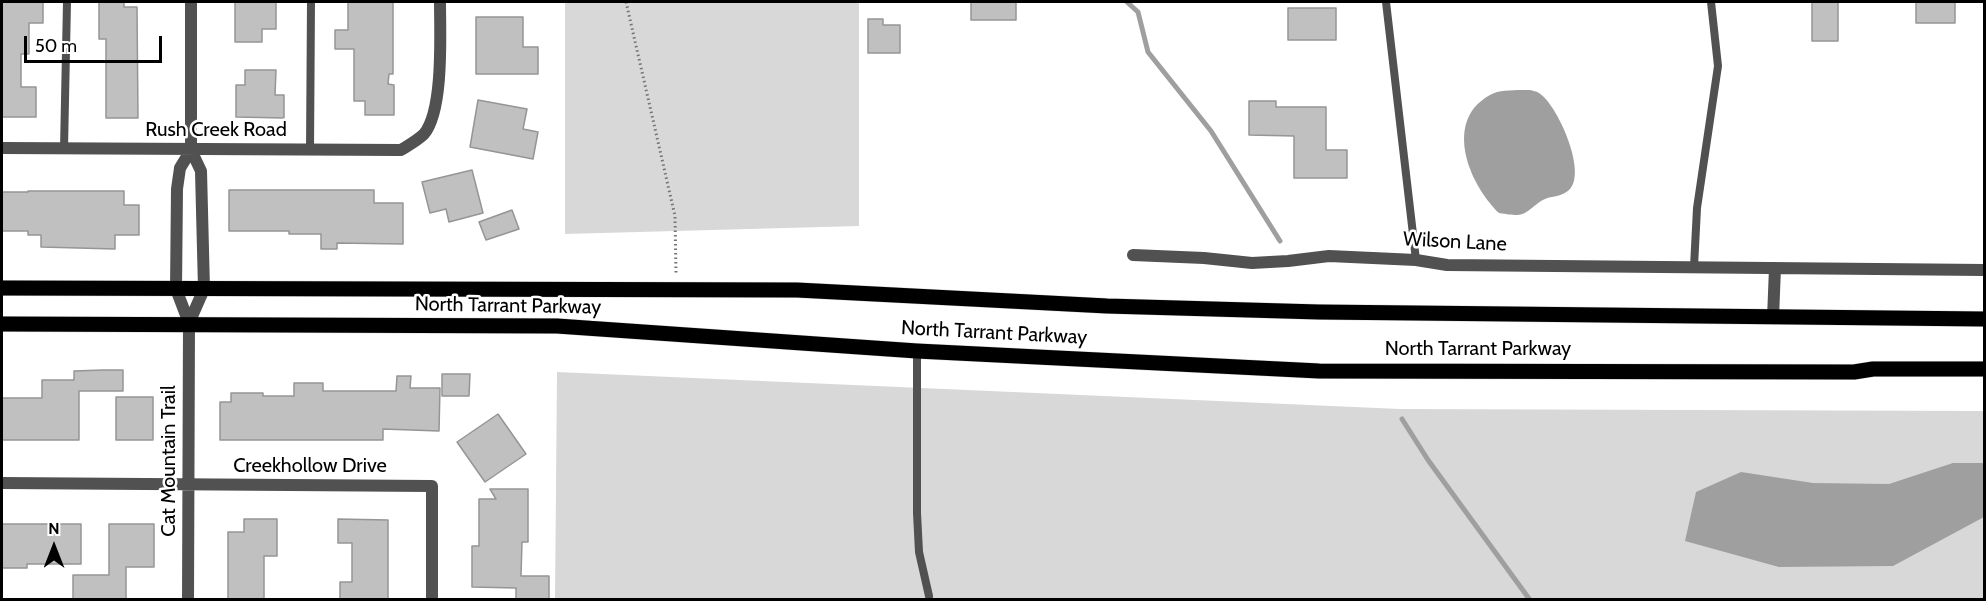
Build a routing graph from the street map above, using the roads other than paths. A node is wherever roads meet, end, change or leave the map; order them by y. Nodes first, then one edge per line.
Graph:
1 (67, 2) edge
2 (191, 2) edge
3 (311, 2) edge
4 (440, 2) edge
5 (1386, 2) edge
6 (1711, 2) edge
7 (2, 148) edge
8 (64, 149) junction
9 (191, 150) junction
10 (310, 150) junction
11 (1133, 255) dead end
12 (1416, 260) junction
13 (1694, 267) junction
14 (1775, 268) junction
15 (1984, 270) edge
16 (2, 288) edge
17 (176, 289) junction
18 (204, 289) junction
19 (1773, 318) junction
20 (1984, 319) edge
21 (189, 323) junction
22 (2, 324) edge
23 (916, 351) junction
24 (1984, 369) edge
25 (2, 483) edge
26 (189, 484) junction
27 (929, 596) dead end
28 (188, 600) edge
29 (432, 600) edge

1 - 8 lane
2 - 9 street, Cat Mountain Trail
3 - 10 lane
4 - 10 street, Rush Creek Road
5 - 12 lane
6 - 13 lane
7 - 8 street, Rush Creek Road
8 - 9 street, Rush Creek Road
9 - 10 street, Rush Creek Road
9 - 17 street, Cat Mountain Trail
9 - 18 street, Cat Mountain Trail
11 - 12 street, Wilson Lane
12 - 13 street, Wilson Lane
13 - 14 street, Wilson Lane
14 - 15 street, Wilson Lane
14 - 19 street
16 - 17 main road, North Tarrant Parkway
17 - 18 main road, North Tarrant Parkway
17 - 21 street, Cat Mountain Trail
18 - 19 main road, North Tarrant Parkway
18 - 21 street, Cat Mountain Trail
19 - 20 main road, North Tarrant Parkway
21 - 22 main road, North Tarrant Parkway
21 - 23 main road, North Tarrant Parkway
21 - 26 street, Cat Mountain Trail
23 - 24 main road, North Tarrant Parkway
23 - 27 lane
25 - 26 street, Creekhollow Drive
26 - 28 street, Cat Mountain Trail
26 - 29 street, Creekhollow Drive

